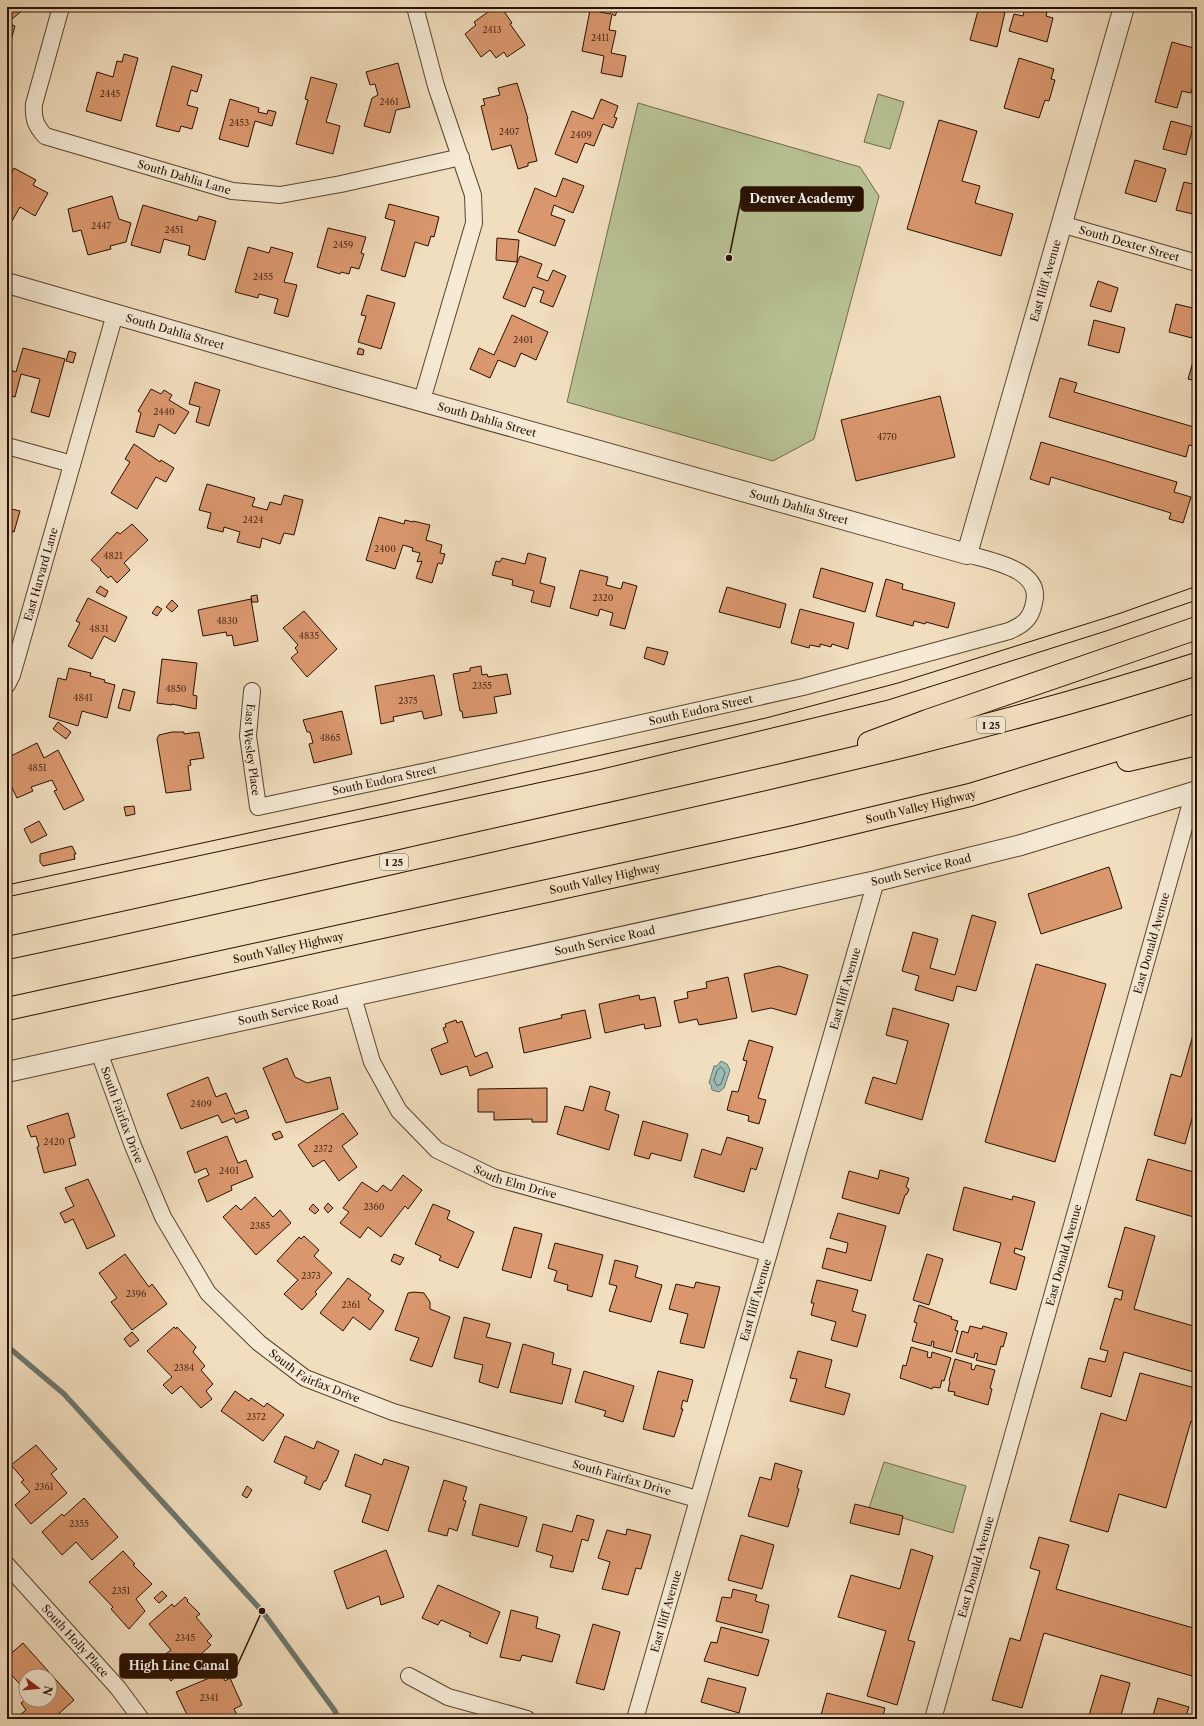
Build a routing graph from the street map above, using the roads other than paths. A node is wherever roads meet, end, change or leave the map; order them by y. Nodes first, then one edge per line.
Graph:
1 (61, 7) edge
2 (415, 7) edge
3 (1124, 7) edge
4 (461, 157) junction
5 (1061, 224) junction
6 (1197, 263) edge
7 (7, 283) edge
8 (115, 314) junction
9 (422, 400) junction
10 (7, 446) edge
11 (72, 464) junction
12 (967, 554) junction
13 (1197, 628) edge
14 (1197, 664) edge
15 (7, 685) edge
16 (252, 691) dead end
17 (1197, 725) edge
18 (1197, 744) edge
19 (782, 776) junction
20 (1196, 792) edge
21 (970, 794) junction
22 (258, 808) joint
23 (876, 881) junction
24 (7, 948) edge
25 (353, 997) junction
26 (7, 1010) edge
27 (99, 1052) junction
28 (7, 1072) edge
29 (768, 1253) junction
30 (697, 1499) junction
31 (7, 1565) edge
32 (409, 1676) dead end
33 (141, 1719) edge
34 (527, 1719) edge
35 (634, 1719) edge
36 (933, 1719) edge

1 - 4 street, South Dahlia Lane
2 - 4 street
3 - 5 street, East Iliff Avenue
4 - 9 street
5 - 6 street, South Dexter Street
5 - 12 street, East Iliff Avenue
7 - 8 street, South Dahlia Street
8 - 9 street, South Dahlia Street
8 - 11 street, East Harvard Lane
9 - 12 street, South Dahlia Street
10 - 11 street
11 - 15 street, East Harvard Lane
12 - 22 street, South Eudora Street
13 - 19 highway
14 - 19 highway, I 25
16 - 22 street, East Wesley Place
17 - 21 highway, South Valley Highway
18 - 21 highway
19 - 24 highway, I 25
20 - 23 street, South Service Road
20 - 36 street, East Donald Avenue
21 - 26 highway, South Valley Highway
23 - 25 street, South Service Road
23 - 29 street, East Iliff Avenue
25 - 27 street, South Service Road
25 - 29 street, South Elm Drive
27 - 28 street, South Service Road
27 - 30 street, South Fairfax Drive
29 - 30 street, East Iliff Avenue
30 - 35 street, East Iliff Avenue
31 - 33 street, South Holly Place
32 - 34 street

